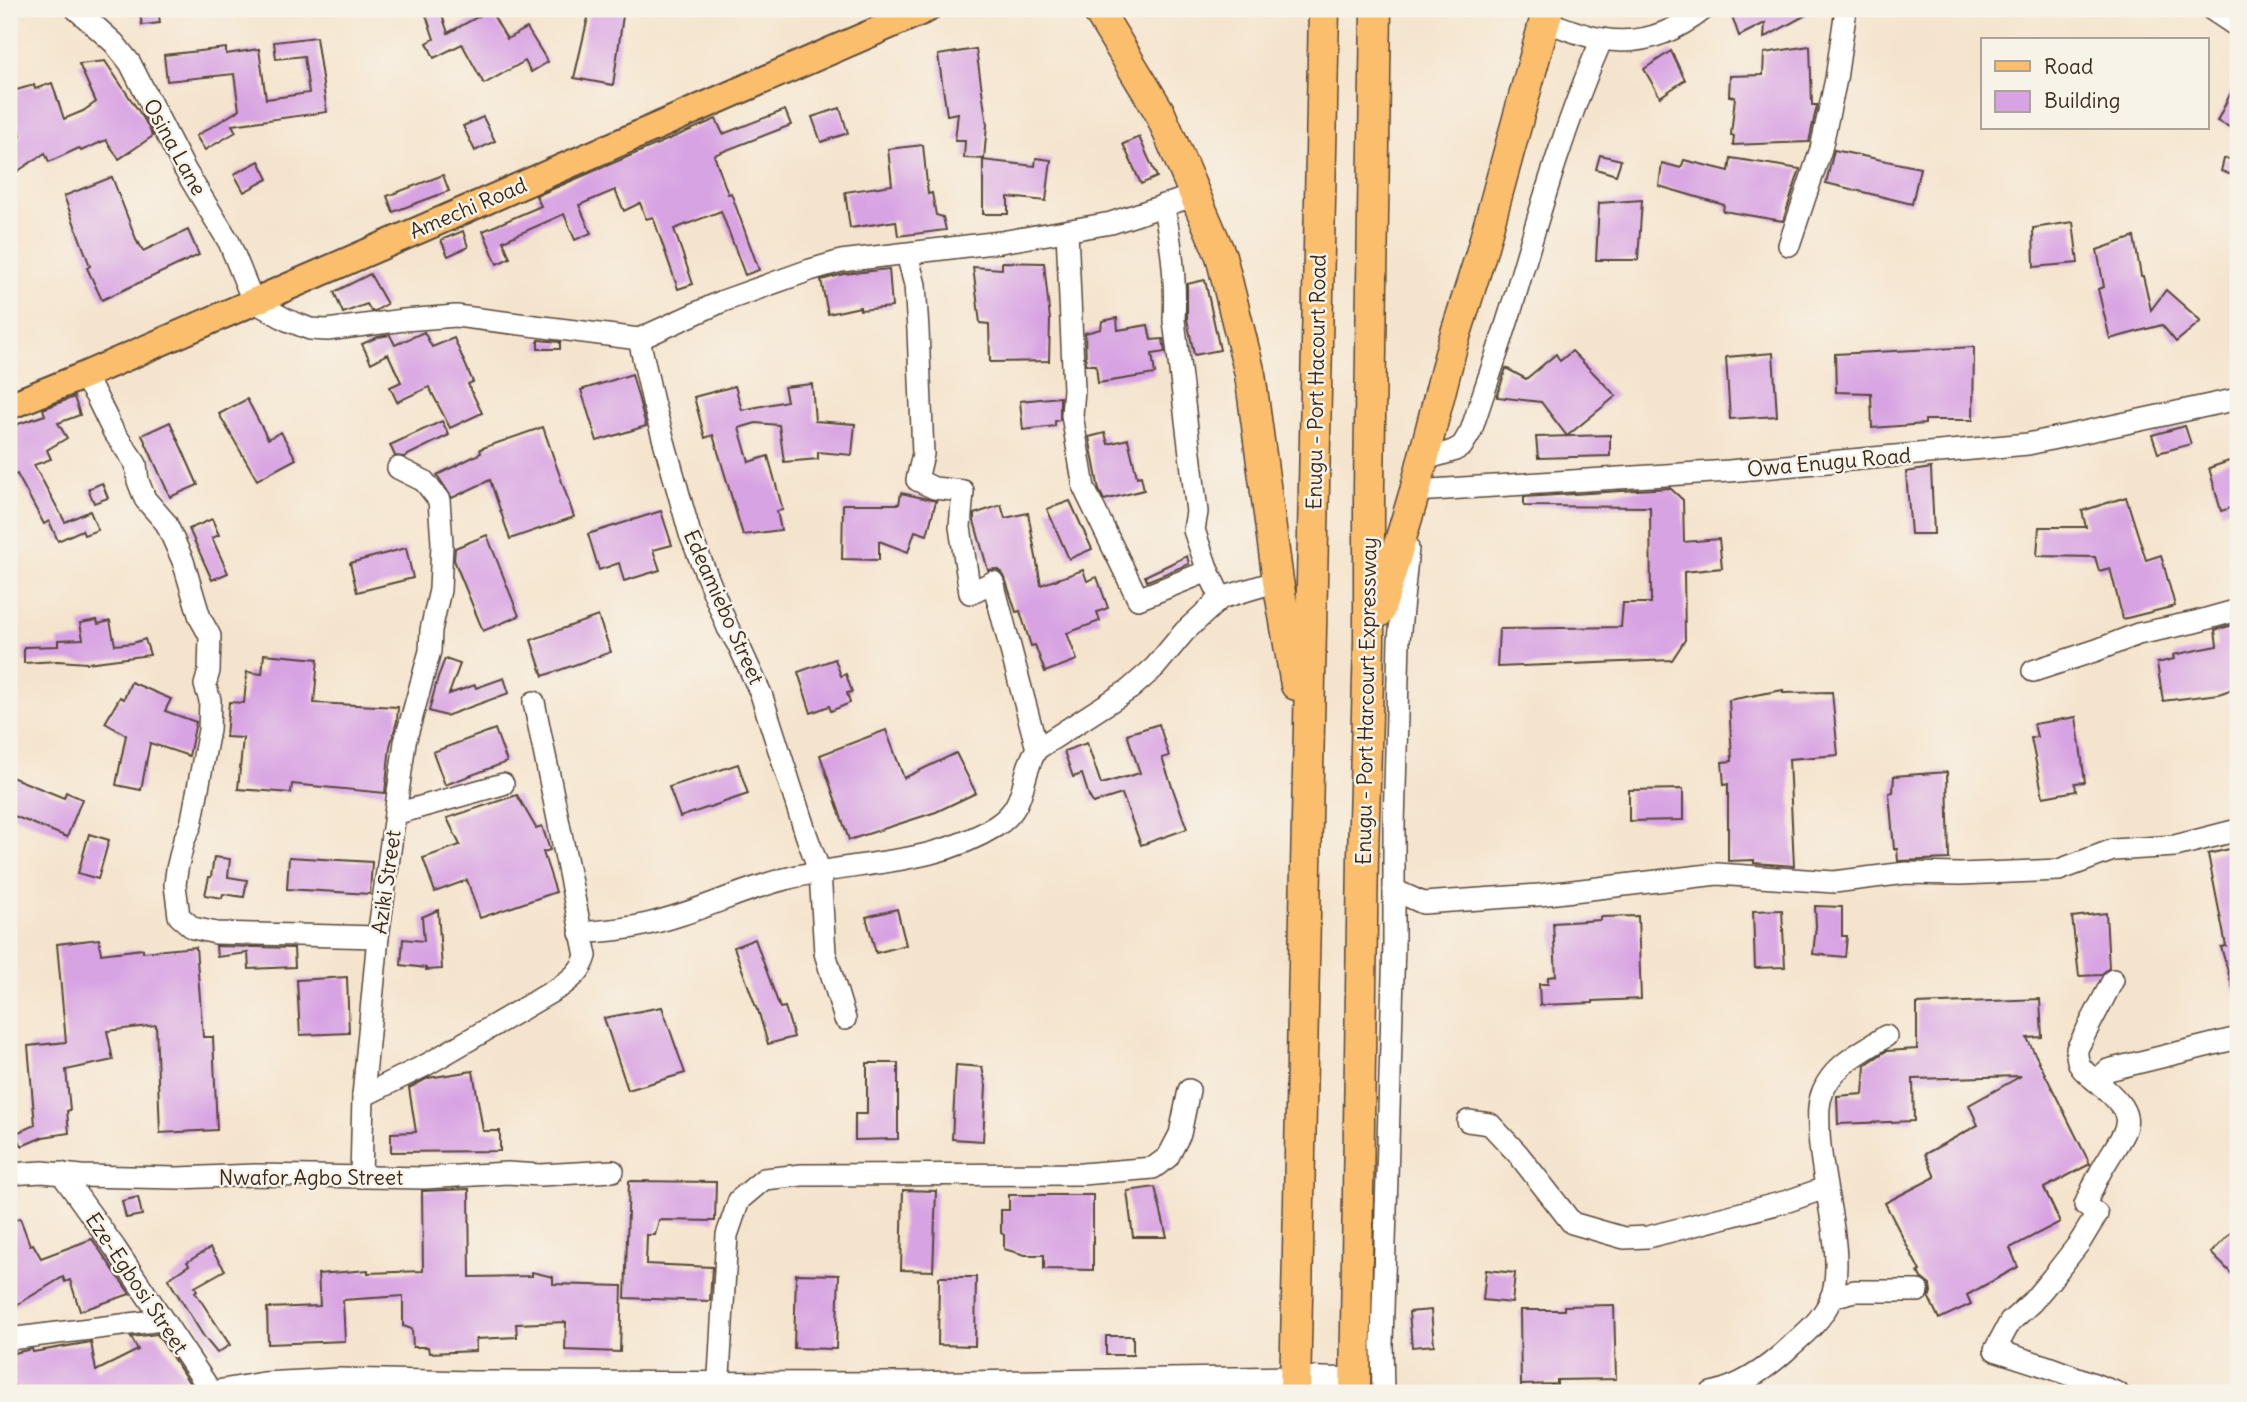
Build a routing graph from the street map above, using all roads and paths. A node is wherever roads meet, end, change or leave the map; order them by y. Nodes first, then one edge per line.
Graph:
1 (76, 9) edge
2 (927, 9) edge
3 (1097, 9) edge
4 (1324, 9) edge
5 (1376, 9) edge
6 (1704, 9) edge
7 (1846, 9) edge
8 (2211, 9) edge
9 (1546, 15) edge
10 (2238, 27) edge
11 (1602, 39) junction
12 (1196, 195) junction
13 (1163, 205) junction
14 (1067, 231) junction
15 (1789, 245) dead end
16 (907, 254) junction
17 (253, 301) junction
18 (639, 339) junction
19 (83, 376) junction
20 (2238, 399) edge
21 (9, 406) edge
22 (1422, 460) junction
23 (398, 468) dead end
24 (1415, 491) junction
25 (1208, 571) junction
26 (1278, 581) junction
27 (1221, 598) junction
28 (2238, 610) edge
29 (1370, 643) junction
30 (2033, 671) dead end
31 (534, 702) dead end
32 (1037, 749) junction
33 (1308, 755) junction
34 (503, 785) dead end
35 (395, 814) junction
36 (2238, 830) edge
37 (820, 872) junction
38 (1394, 890) junction
39 (580, 933) junction
40 (378, 937) junction
41 (2113, 979) dead end
42 (845, 1019) dead end
43 (1886, 1036) dead end
44 (2238, 1038) edge
45 (2102, 1075) junction
46 (1189, 1090) dead end
47 (363, 1096) junction
48 (1468, 1121) dead end
49 (613, 1171) dead end
50 (61, 1173) junction
51 (9, 1174) edge
52 (360, 1177) junction
53 (1825, 1188) junction
54 (1918, 1291) dead end
55 (1831, 1297) junction
56 (162, 1320) junction
57 (9, 1339) edge
58 (1294, 1385) edge
59 (1354, 1386) edge
60 (426, 1387) edge
61 (718, 1388) edge
62 (211, 1393) edge
63 (1383, 1393) edge
64 (1720, 1393) edge
65 (2118, 1393) edge

1 - 17 street, Osina Lane
2 - 17 main road, Amechi Road
3 - 12 highway
4 - 33 highway, Enugu - Port Hacourt Road
5 - 29 highway, Enugu - Port Harcourt Expressway
6 - 11 street
7 - 15 street
8 - 10 street
9 - 11 street
9 - 22 highway
11 - 22 street
12 - 13 street
12 - 26 highway
13 - 14 street
13 - 25 street
14 - 16 street
14 - 25 street
16 - 18 street
16 - 32 street
17 - 18 street
17 - 19 main road, Amechi Road
18 - 37 street, Edeamiebo Street
19 - 21 main road, Amechi Road
19 - 40 street
20 - 24 street, Owa Enugu Road
22 - 24 highway
23 - 35 street, Aziki Street
24 - 29 highway
24 - 38 street
25 - 27 street
26 - 27 street
26 - 33 highway
27 - 32 street
28 - 30 street
29 - 59 highway, Enugu - Port Harcourt Expressway
31 - 39 street
32 - 37 street
33 - 58 highway
34 - 35 street
35 - 40 street, Aziki Street
36 - 38 street
37 - 39 street
37 - 42 street, Edeamiebo Street
38 - 63 street
39 - 47 street
40 - 47 street, Aziki Street
41 - 45 street
43 - 53 street
44 - 45 street
45 - 65 street
46 - 61 street
47 - 52 street, Aziki Street
48 - 53 street
49 - 52 street, Nwafor Agbo Street
50 - 51 street, Nwafor Agbo Street
50 - 52 street, Nwafor Agbo Street
50 - 56 street, Eze-Egbosi Street
53 - 55 street
54 - 55 street
55 - 64 street
56 - 57 street
56 - 62 street, Eze-Egbosi Street
58 - 59 street
58 - 61 street
60 - 61 street
60 - 62 street

